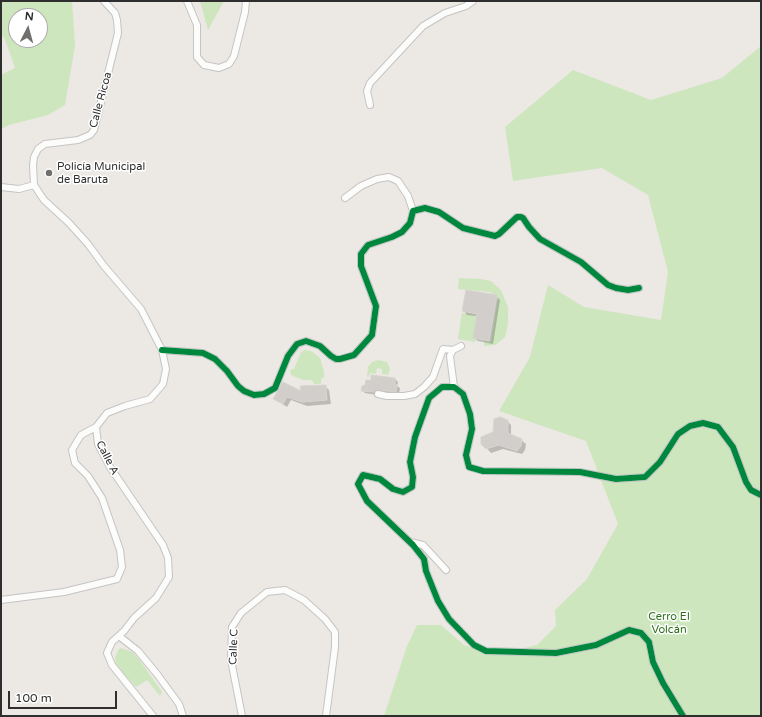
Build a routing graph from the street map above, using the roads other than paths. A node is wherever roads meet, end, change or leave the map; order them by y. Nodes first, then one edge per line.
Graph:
1 (104, 1) edge
2 (187, 1) edge
3 (246, 1) edge
4 (472, 1) edge
5 (370, 105) dead end
6 (34, 185) junction
7 (1, 187) edge
8 (345, 198) dead end
9 (413, 211) junction
10 (639, 288) dead end
11 (461, 346) dead end
12 (162, 350) junction
13 (453, 350) junction
14 (454, 387) junction
15 (378, 394) dead end
16 (96, 427) junction
17 (761, 495) edge
18 (410, 542) junction
19 (446, 570) dead end
20 (1, 600) edge
21 (119, 636) junction
22 (153, 716) edge
23 (184, 716) edge
24 (242, 716) edge
25 (326, 716) edge
26 (683, 716) edge

1 - 6 street, Calle Ricoa
2 - 3 street
4 - 5 street
6 - 7 street
6 - 12 street, Calle A
8 - 9 street
9 - 10 street
9 - 12 street
11 - 13 street
12 - 16 street, Calle A
13 - 14 street
13 - 15 street
14 - 17 street
14 - 18 street
16 - 20 street
16 - 21 street, Calle A
18 - 19 street
18 - 26 street
21 - 22 street, Calle A
21 - 23 street
24 - 25 street, Calle C

